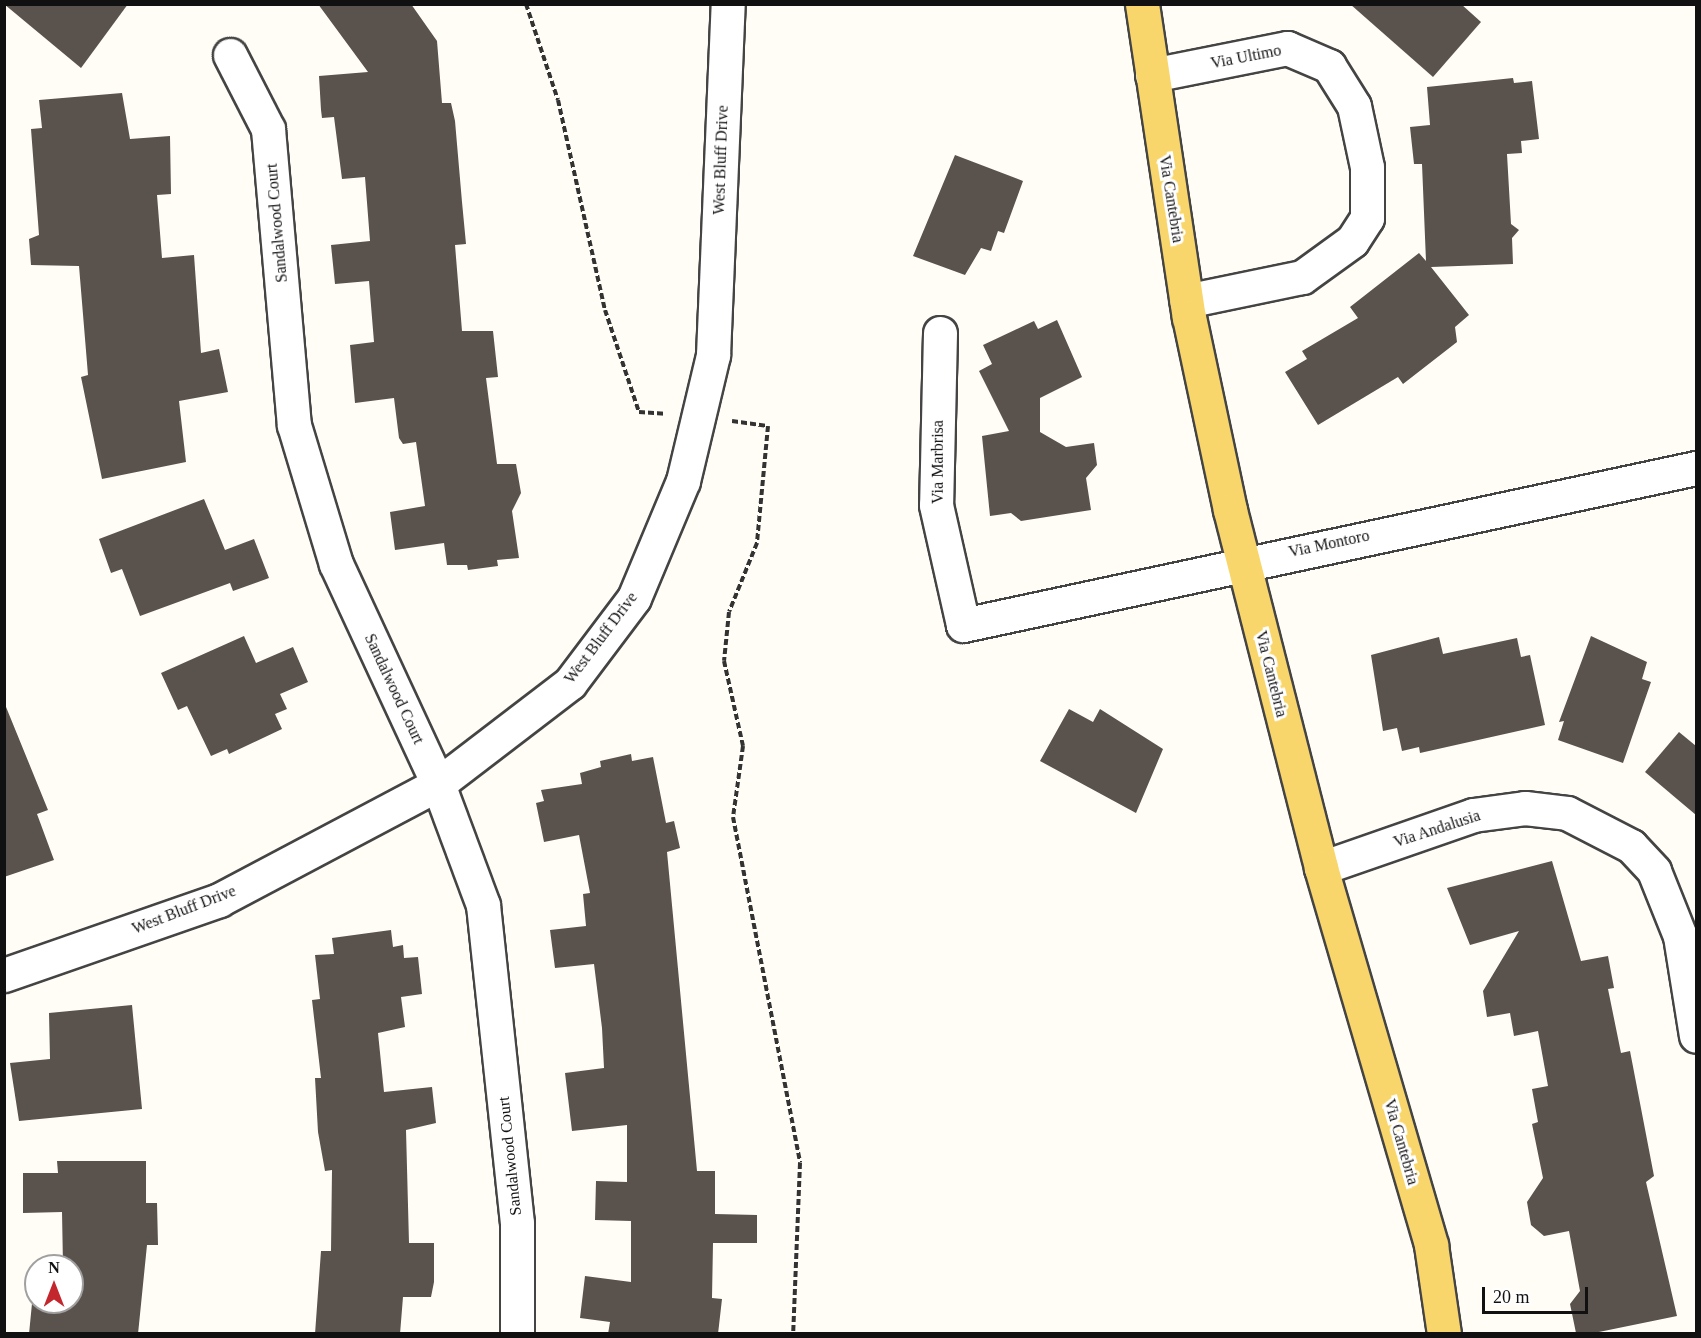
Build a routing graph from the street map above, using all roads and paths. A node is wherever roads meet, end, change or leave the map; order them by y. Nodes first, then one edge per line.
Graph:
1 (526, 4) edge
2 (728, 4) edge
3 (1142, 4) edge
4 (230, 55) dead end
5 (1152, 75) junction
6 (1186, 301) junction
7 (940, 333) dead end
8 (698, 417) junction
9 (1696, 468) edge
10 (1242, 562) junction
11 (963, 625) joint
12 (438, 784) junction
13 (1321, 868) junction
14 (4, 975) edge
15 (1696, 1036) edge
16 (517, 1334) edge
17 (793, 1334) edge
18 (1444, 1334) edge

1 - 8 path
2 - 8 street, West Bluff Drive
3 - 5 main road, Via Cantebria
4 - 12 street, Sandalwood Court
5 - 6 main road, Via Cantebria
5 - 6 street, Via Ultimo
6 - 10 main road, Via Cantebria
7 - 11 street, Via Marbrisa
8 - 12 street, West Bluff Drive
8 - 17 path
9 - 10 street, Via Montoro
10 - 11 street, Via Montoro
10 - 13 main road, Via Cantebria
12 - 14 street, West Bluff Drive
12 - 16 street, Sandalwood Court
13 - 15 street, Via Andalusia
13 - 18 main road, Via Cantebria

